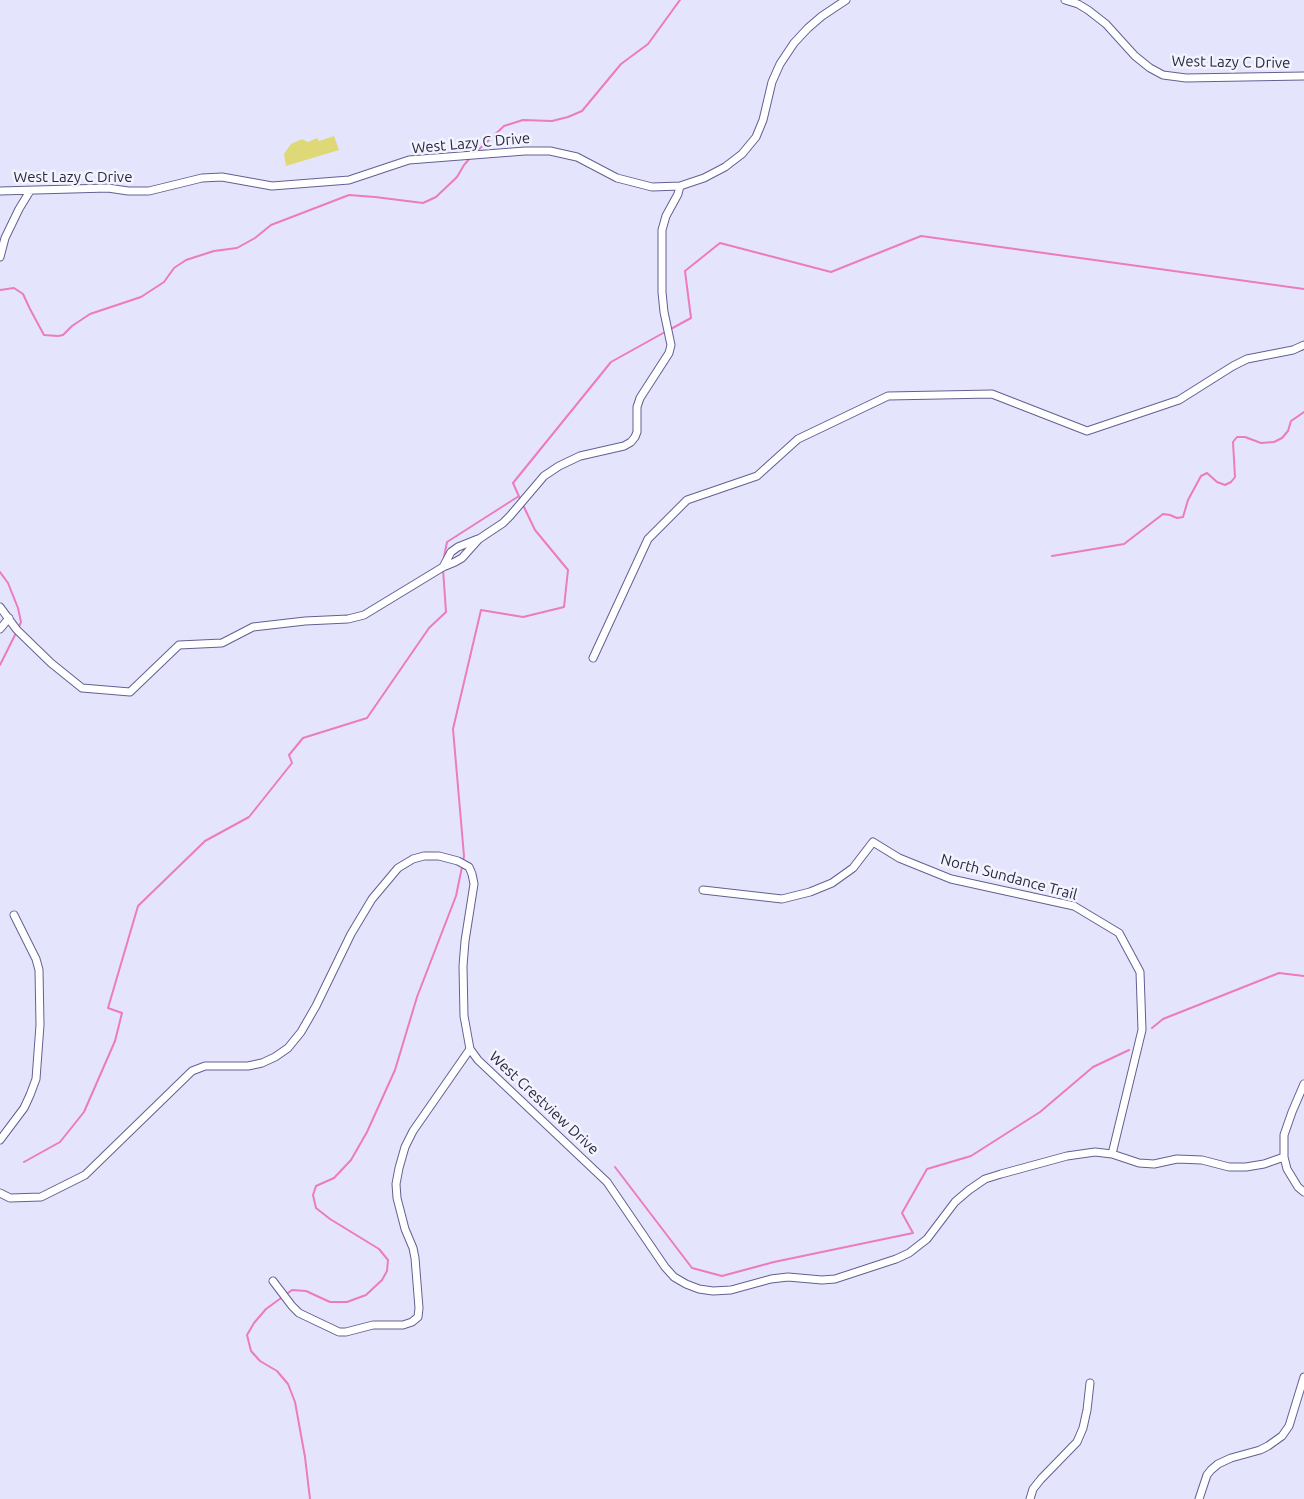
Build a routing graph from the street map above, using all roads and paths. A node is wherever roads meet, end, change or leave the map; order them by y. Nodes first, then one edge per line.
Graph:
1 (846, 0) edge
2 (1065, 0) edge
3 (1304, 76) edge
4 (680, 186) junction
5 (0, 191) edge
6 (30, 191) junction
7 (0, 257) edge
8 (1304, 345) edge
9 (0, 607) edge
10 (9, 618) junction
11 (0, 629) edge
12 (593, 658) dead end
13 (703, 890) dead end
14 (14, 915) dead end
15 (470, 1048) junction
16 (1304, 1084) edge
17 (0, 1140) edge
18 (1112, 1154) junction
19 (1284, 1157) junction
20 (1304, 1192) edge
21 (0, 1193) edge
22 (273, 1280) dead end
23 (1304, 1377) edge
24 (1090, 1383) dead end
25 (1030, 1499) edge
26 (1199, 1499) edge

1 - 4 street, West Lazy C Drive
2 - 3 street, West Lazy C Drive
4 - 6 street, West Lazy C Drive
4 - 10 street
5 - 6 street, West Lazy C Drive
6 - 7 street
8 - 12 street
9 - 10 street
10 - 11 street
13 - 18 street, North Sundance Trail
14 - 17 street
15 - 18 street, West Crestview Drive
15 - 21 street, West Crestview Drive
15 - 22 street
16 - 19 street
18 - 19 street, West Crestview Drive
19 - 20 street
23 - 26 street
24 - 25 street

